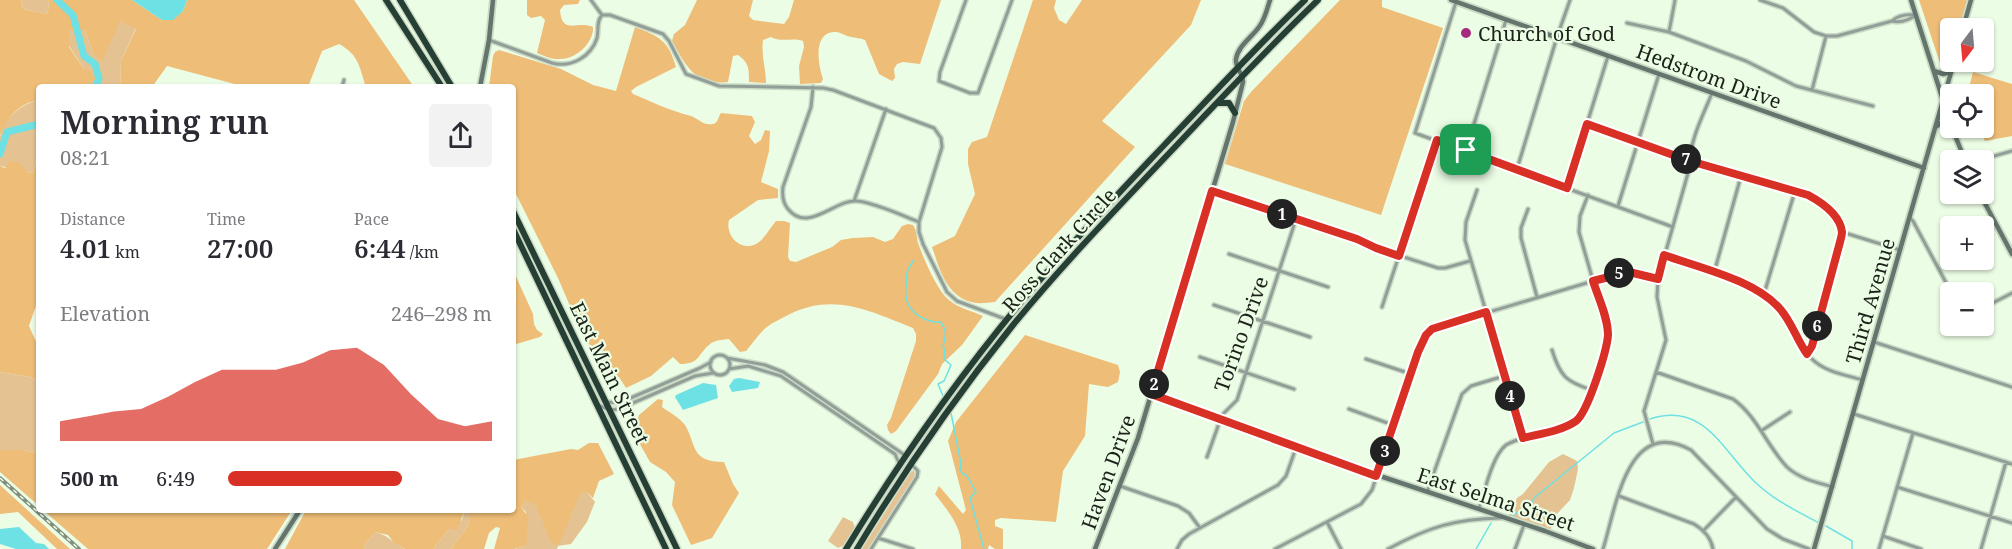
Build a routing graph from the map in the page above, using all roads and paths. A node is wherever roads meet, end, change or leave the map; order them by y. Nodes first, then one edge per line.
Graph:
1 (386, 0) edge
2 (400, 0) edge
3 (493, 0) edge
4 (591, 0) edge
5 (966, 0) edge
6 (1012, 0) edge
7 (1270, 0) edge
8 (1305, 0) edge
9 (1318, 0) edge
10 (1570, 0) edge
11 (1675, 0) edge
12 (1760, 0) edge
13 (1911, 0) edge
14 (1971, 0) edge
15 (1454, 1) edge
16 (602, 15) junction
17 (1916, 15) junction
18 (1966, 18) edge
19 (1506, 20) junction
20 (1627, 23) dead end
21 (1669, 33) junction
22 (1826, 36) junction
23 (1557, 37) junction
24 (489, 40) junction
25 (1608, 56) junction
26 (1237, 68) junction
27 (1934, 71) junction
28 (1951, 72) joint
29 (1659, 74) junction
30 (1243, 76) junction
31 (344, 80) dead end
32 (343, 84) edge
33 (440, 84) edge
34 (450, 84) edge
35 (481, 84) edge
36 (1948, 84) edge
37 (813, 87) junction
38 (1812, 90) junction
39 (1940, 92) edge
40 (1712, 93) junction
41 (1217, 103) junction
42 (1873, 106) dead end
43 (886, 109) junction
44 (1940, 112) edge
45 (1235, 113) junction
46 (1587, 124) junction
47 (1940, 124) edge
48 (1935, 129) junction
49 (1437, 140) junction
50 (1638, 142) junction
51 (1466, 150) junction
52 (2012, 151) edge
53 (1994, 156) edge
54 (1153, 158) junction
55 (1690, 161) junction
56 (1159, 164) junction
57 (1924, 168) junction
58 (1516, 169) junction
59 (1742, 176) junction
60 (1567, 188) junction
61 (1477, 190) dead end
62 (1212, 191) junction
63 (1795, 191) junction
64 (1588, 195) junction
65 (854, 201) junction
66 (1985, 204) edge
67 (1618, 206) junction
68 (1528, 209) dead end
69 (516, 217) edge
70 (1910, 218) junction
71 (1296, 219) junction
72 (920, 222) junction
73 (1673, 227) junction
74 (1842, 232) junction
75 (516, 235) edge
76 (1900, 250) junction
77 (1229, 254) dead end
78 (2012, 254) edge
79 (1664, 255) junction
80 (1399, 256) junction
81 (1470, 261) junction
82 (1055, 262) junction
83 (1062, 268) junction
84 (1280, 270) junction
85 (1714, 273) junction
86 (1658, 279) junction
87 (1593, 281) junction
88 (1946, 282) edge
89 (1328, 287) dead end
90 (2012, 293) edge
91 (1764, 294) junction
92 (1538, 297) junction
93 (1994, 302) edge
94 (1214, 305) dead end
95 (1382, 307) dead end
96 (1486, 312) junction
97 (1007, 319) junction
98 (1263, 321) junction
99 (1014, 325) junction
100 (1310, 337) dead end
101 (1874, 342) junction
102 (1552, 350) dead end
103 (1807, 354) junction
104 (1200, 357) dead end
105 (727, 358) junction
106 (1366, 358) dead end
107 (711, 362) junction
108 (729, 369) junction
109 (1246, 372) junction
110 (1656, 372) junction
111 (713, 373) junction
112 (1411, 374) junction
113 (1504, 376) junction
114 (1863, 380) junction
115 (2012, 387) edge
116 (1294, 388) dead end
117 (1592, 390) junction
118 (1151, 394) junction
119 (605, 401) junction
120 (596, 404) junction
121 (619, 409) junction
122 (610, 410) junction
123 (1349, 410) dead end
124 (1790, 411) dead end
125 (1853, 414) junction
126 (614, 419) junction
127 (1220, 420) junction
128 (1394, 425) junction
129 (1761, 431) junction
130 (1913, 432) junction
131 (1523, 438) junction
132 (1653, 444) junction
133 (1296, 448) junction
134 (908, 453) junction
135 (1207, 457) dead end
136 (2006, 462) junction
137 (911, 464) junction
138 (2012, 464) edge
139 (900, 465) junction
140 (906, 472) junction
141 (1376, 476) junction
142 (1120, 486) junction
143 (1833, 486) junction
144 (1897, 488) junction
145 (1427, 492) junction
146 (1619, 496) junction
147 (1736, 496) junction
148 (1479, 510) junction
149 (298, 513) edge
150 (1991, 516) junction
151 (1503, 518) junction
152 (1326, 522) junction
153 (2012, 523) edge
154 (1524, 525) junction
155 (1200, 528) junction
156 (1704, 530) junction
157 (1883, 536) junction
158 (878, 538) junction
159 (1578, 543) junction
160 (275, 549) edge
161 (666, 549) edge
162 (677, 549) edge
163 (846, 549) edge
164 (857, 549) edge
165 (871, 549) edge
166 (913, 549) edge
167 (1095, 549) edge
168 (1177, 549) edge
169 (1275, 549) edge
170 (1341, 549) edge
171 (1388, 549) edge
172 (1515, 549) edge
173 (1576, 549) edge
174 (1593, 549) edge
175 (1603, 549) edge
176 (1713, 549) edge
177 (1809, 549) edge
178 (1814, 549) edge
179 (1879, 549) edge
180 (1921, 549) edge
181 (1981, 549) edge

1 - 33 highway
2 - 34 highway
3 - 24 street
4 - 16 street
5 - 6 street
7 - 26 street
8 - 26 highway, Ross Clark Circle
9 - 30 highway, Ross Clark Circle
10 - 23 street
11 - 21 street
12 - 22 street
13 - 17 street
14 - 18 street
15 - 19 street, Hedstrom Drive
15 - 49 street
16 - 24 street
16 - 37 street
17 - 22 street
17 - 27 street
19 - 23 street, Hedstrom Drive
19 - 51 street
20 - 21 street
21 - 38 street
22 - 38 street
23 - 25 street, Hedstrom Drive
23 - 58 street
24 - 35 street
25 - 29 street, Hedstrom Drive
25 - 46 street
26 - 30 street
26 - 54 highway, Ross Clark Circle
27 - 28 street
27 - 39 street
28 - 36 street, Third Avenue
29 - 40 street, Hedstrom Drive
29 - 50 street
30 - 41 highway, Ross Clark Circle
30 - 45 street, Haven Drive
31 - 32 street
37 - 43 street
37 - 65 street
38 - 42 street
40 - 55 street
40 - 57 street, Hedstrom Drive
41 - 45 highway
41 - 56 highway, Ross Clark Circle
43 - 65 street
43 - 72 street
44 - 48 street, Third Avenue
45 - 62 street, Haven Drive
46 - 50 street
46 - 60 street
47 - 48 street
48 - 57 street, Third Avenue
49 - 51 street
49 - 80 street
50 - 55 street
50 - 67 street
51 - 58 street
52 - 53 street
54 - 56 highway
54 - 82 highway, Ross Clark Circle
55 - 59 street
55 - 73 street
56 - 83 highway, Ross Clark Circle
57 - 70 street, Third Avenue
58 - 60 street
59 - 63 street
59 - 85 street
60 - 64 street
61 - 81 street
62 - 71 street
62 - 118 street, Haven Drive
63 - 74 street
63 - 91 street
64 - 67 street
64 - 87 street
65 - 72 street
66 - 78 street
67 - 73 street
68 - 92 street
69 - 119 highway, East Main Street
70 - 76 street, Third Avenue
70 - 88 street
71 - 80 street
71 - 84 street, Torino Drive
72 - 97 street
73 - 79 street
74 - 76 street
74 - 103 street
75 - 120 highway, East Main Street
76 - 101 street, Third Avenue
77 - 84 street
79 - 85 street
79 - 86 street
80 - 81 street
80 - 95 street
81 - 96 street
82 - 83 highway
82 - 97 highway, Ross Clark Circle
83 - 99 highway, Ross Clark Circle
84 - 89 street
84 - 98 street, Torino Drive
85 - 91 street
86 - 87 street
86 - 110 street
87 - 92 street
87 - 117 street
90 - 93 street
91 - 103 street
92 - 96 street
94 - 98 street
96 - 112 street
96 - 113 street
97 - 99 street
97 - 134 highway, Ross Clark Circle
98 - 100 street
98 - 109 street, Torino Drive
99 - 137 highway, Ross Clark Circle
101 - 114 street, Third Avenue
101 - 115 street
102 - 117 street
103 - 114 street
104 - 109 street
105 - 107 street
105 - 108 street
105 - 134 street
106 - 112 street
107 - 111 street
107 - 119 street
108 - 111 street
108 - 139 street
109 - 116 street
109 - 127 street, Torino Drive
110 - 129 street
110 - 132 street
111 - 121 street
112 - 128 street
113 - 131 street
113 - 145 street
114 - 125 street, Third Avenue
117 - 131 street
118 - 127 street, East Selma Street
118 - 142 street, Haven Drive
119 - 122 highway, East Main Street
120 - 122 street
120 - 161 highway, East Main Street
121 - 122 street
121 - 126 street
122 - 126 highway, East Main Street
123 - 128 street
124 - 129 street
125 - 130 street
125 - 143 street, Third Avenue
126 - 162 highway, East Main Street
127 - 133 street, East Selma Street
127 - 135 street, Torino Drive
128 - 141 street
129 - 143 street
130 - 136 street
130 - 144 street
131 - 148 street
132 - 146 street
132 - 147 street
133 - 141 street, East Selma Street
133 - 155 street
134 - 137 highway
134 - 139 highway, Ross Clark Circle
134 - 140 highway
136 - 138 street
136 - 150 street
137 - 140 highway, Ross Clark Circle
137 - 158 street
139 - 163 highway, Ross Clark Circle
140 - 164 highway, Ross Clark Circle
141 - 145 street, East Selma Street
141 - 152 street
142 - 155 street
142 - 167 street, Haven Drive
143 - 178 street, Third Avenue
144 - 150 street
144 - 157 street
145 - 148 street, East Selma Street
146 - 156 street
146 - 175 street
147 - 156 street
147 - 177 street
148 - 151 street, East Selma Street
149 - 160 street
150 - 153 street
150 - 181 street
151 - 154 street, East Selma Street
151 - 171 street
152 - 169 street
152 - 170 street
154 - 159 street, East Selma Street
154 - 172 street
155 - 168 street
156 - 176 street
157 - 179 street
157 - 180 street
158 - 165 street
158 - 166 street
159 - 173 street
159 - 174 street, East Selma Street

